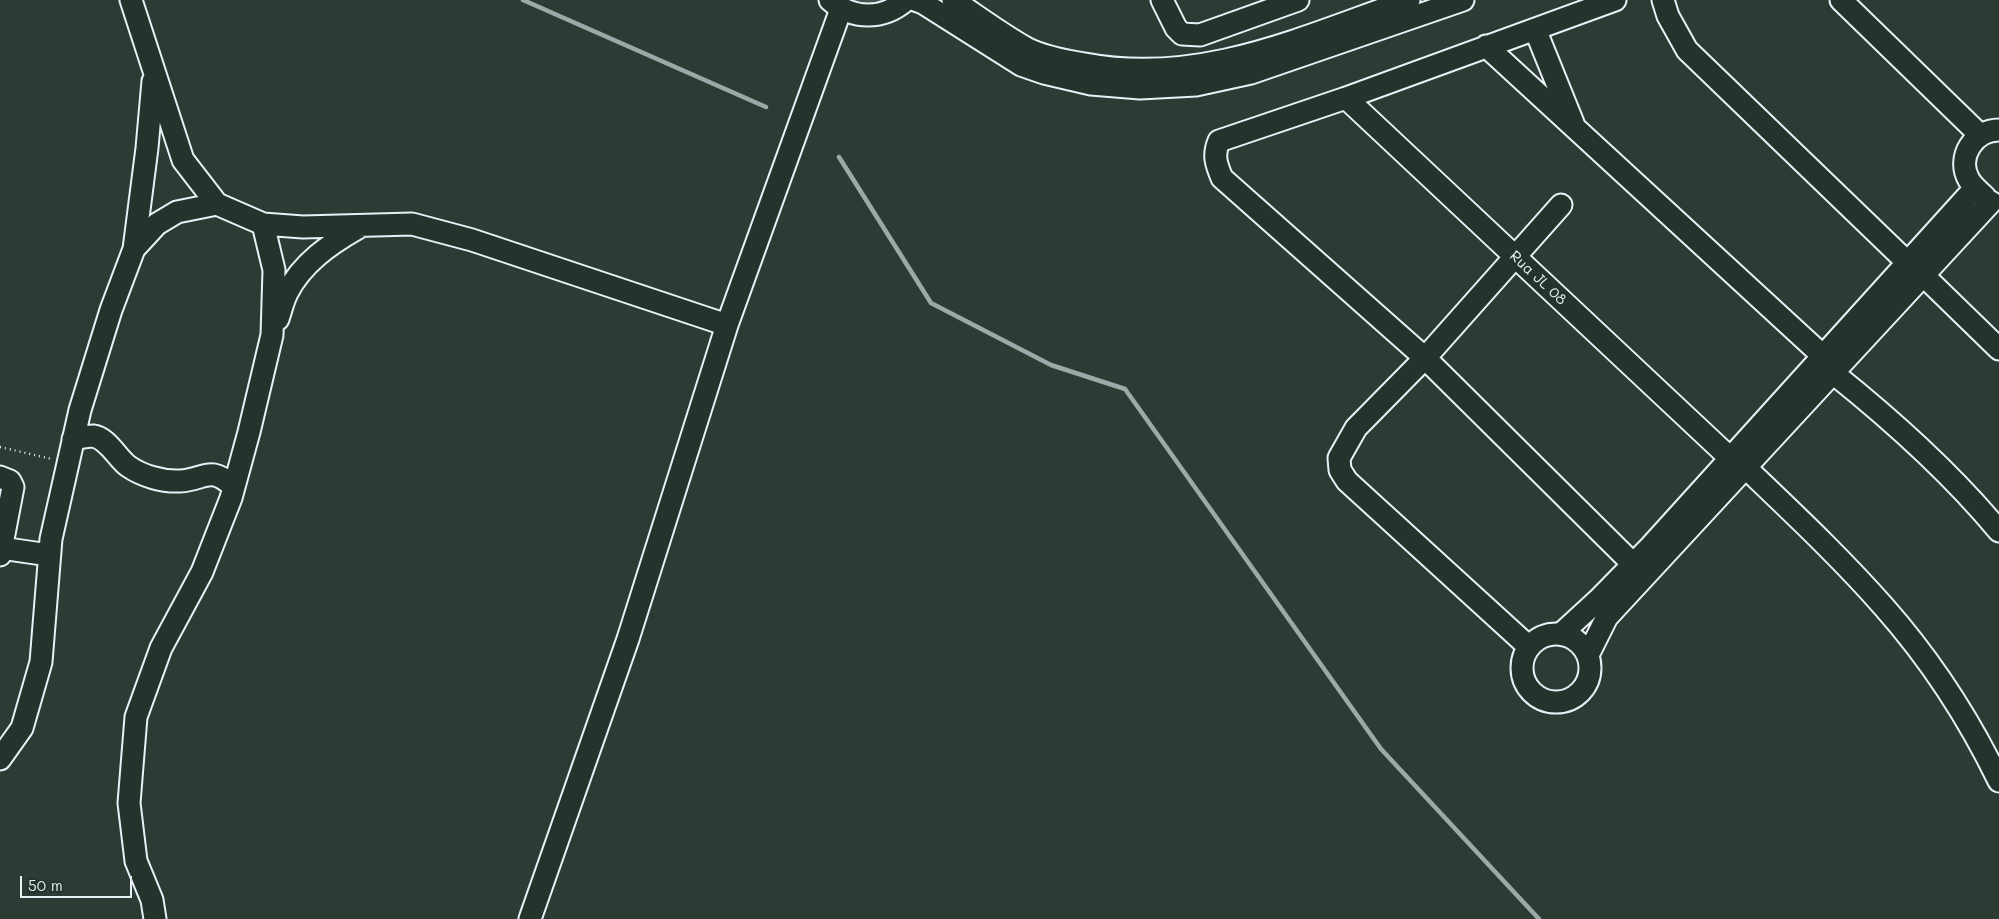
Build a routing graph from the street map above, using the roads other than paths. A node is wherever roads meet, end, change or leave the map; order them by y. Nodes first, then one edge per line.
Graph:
1 (131, 0) edge
2 (906, 0) edge
3 (915, 0) edge
4 (953, 0) edge
5 (1162, 0) edge
6 (1408, 0) edge
7 (1463, 0) edge
8 (1615, 0) edge
9 (1662, 0) edge
10 (1841, 0) edge
11 (1291, 1) edge
12 (835, 4) edge
13 (1535, 29) junction
14 (1486, 46) junction
15 (154, 69) junction
16 (1346, 98) junction
17 (1575, 128) junction
18 (1989, 132) edge
19 (1975, 188) junction
20 (217, 204) junction
21 (1561, 204) dead end
22 (1995, 206) edge
23 (263, 224) junction
24 (360, 227) junction
25 (134, 249) junction
26 (1514, 255) junction
27 (1916, 269) junction
28 (727, 325) junction
29 (272, 334) junction
30 (1999, 349) edge
31 (1425, 358) junction
32 (1828, 365) junction
33 (73, 440) junction
34 (1738, 463) junction
35 (0, 477) edge
36 (234, 487) junction
37 (1999, 532) edge
38 (1, 552) edge
39 (50, 555) junction
40 (1634, 564) junction
41 (1561, 634) junction
42 (1529, 648) junction
43 (1588, 655) junction
44 (22, 728) junction
45 (0, 730) edge
46 (0, 759) edge
47 (1999, 781) edge
48 (155, 919) edge
49 (530, 919) edge

1 - 15 street
2 - 12 street
3 - 7 street
4 - 6 street
5 - 11 street
8 - 13 street
9 - 27 street
10 - 18 street
12 - 28 street
13 - 14 street
13 - 17 street
14 - 16 street
14 - 17 street
15 - 20 street
15 - 25 street
16 - 26 street, Rua JL 08
16 - 31 street
17 - 32 street
18 - 19 street
19 - 22 street
19 - 27 street
20 - 23 street
20 - 25 street
21 - 26 street
22 - 27 street
23 - 24 street
23 - 29 street
24 - 28 street
24 - 29 street
25 - 33 street
26 - 31 street
26 - 34 street, Rua JL 08
27 - 30 street
27 - 32 street
28 - 49 street
29 - 36 street
31 - 40 street
31 - 42 street
32 - 34 street
32 - 37 street
33 - 36 street
33 - 39 street
34 - 40 street
34 - 43 street
34 - 47 street, Rua JL 08
35 - 38 street
36 - 48 street
38 - 39 street
39 - 44 street
40 - 41 street
41 - 42 street
41 - 43 street
42 - 43 street
44 - 45 street
44 - 46 street

